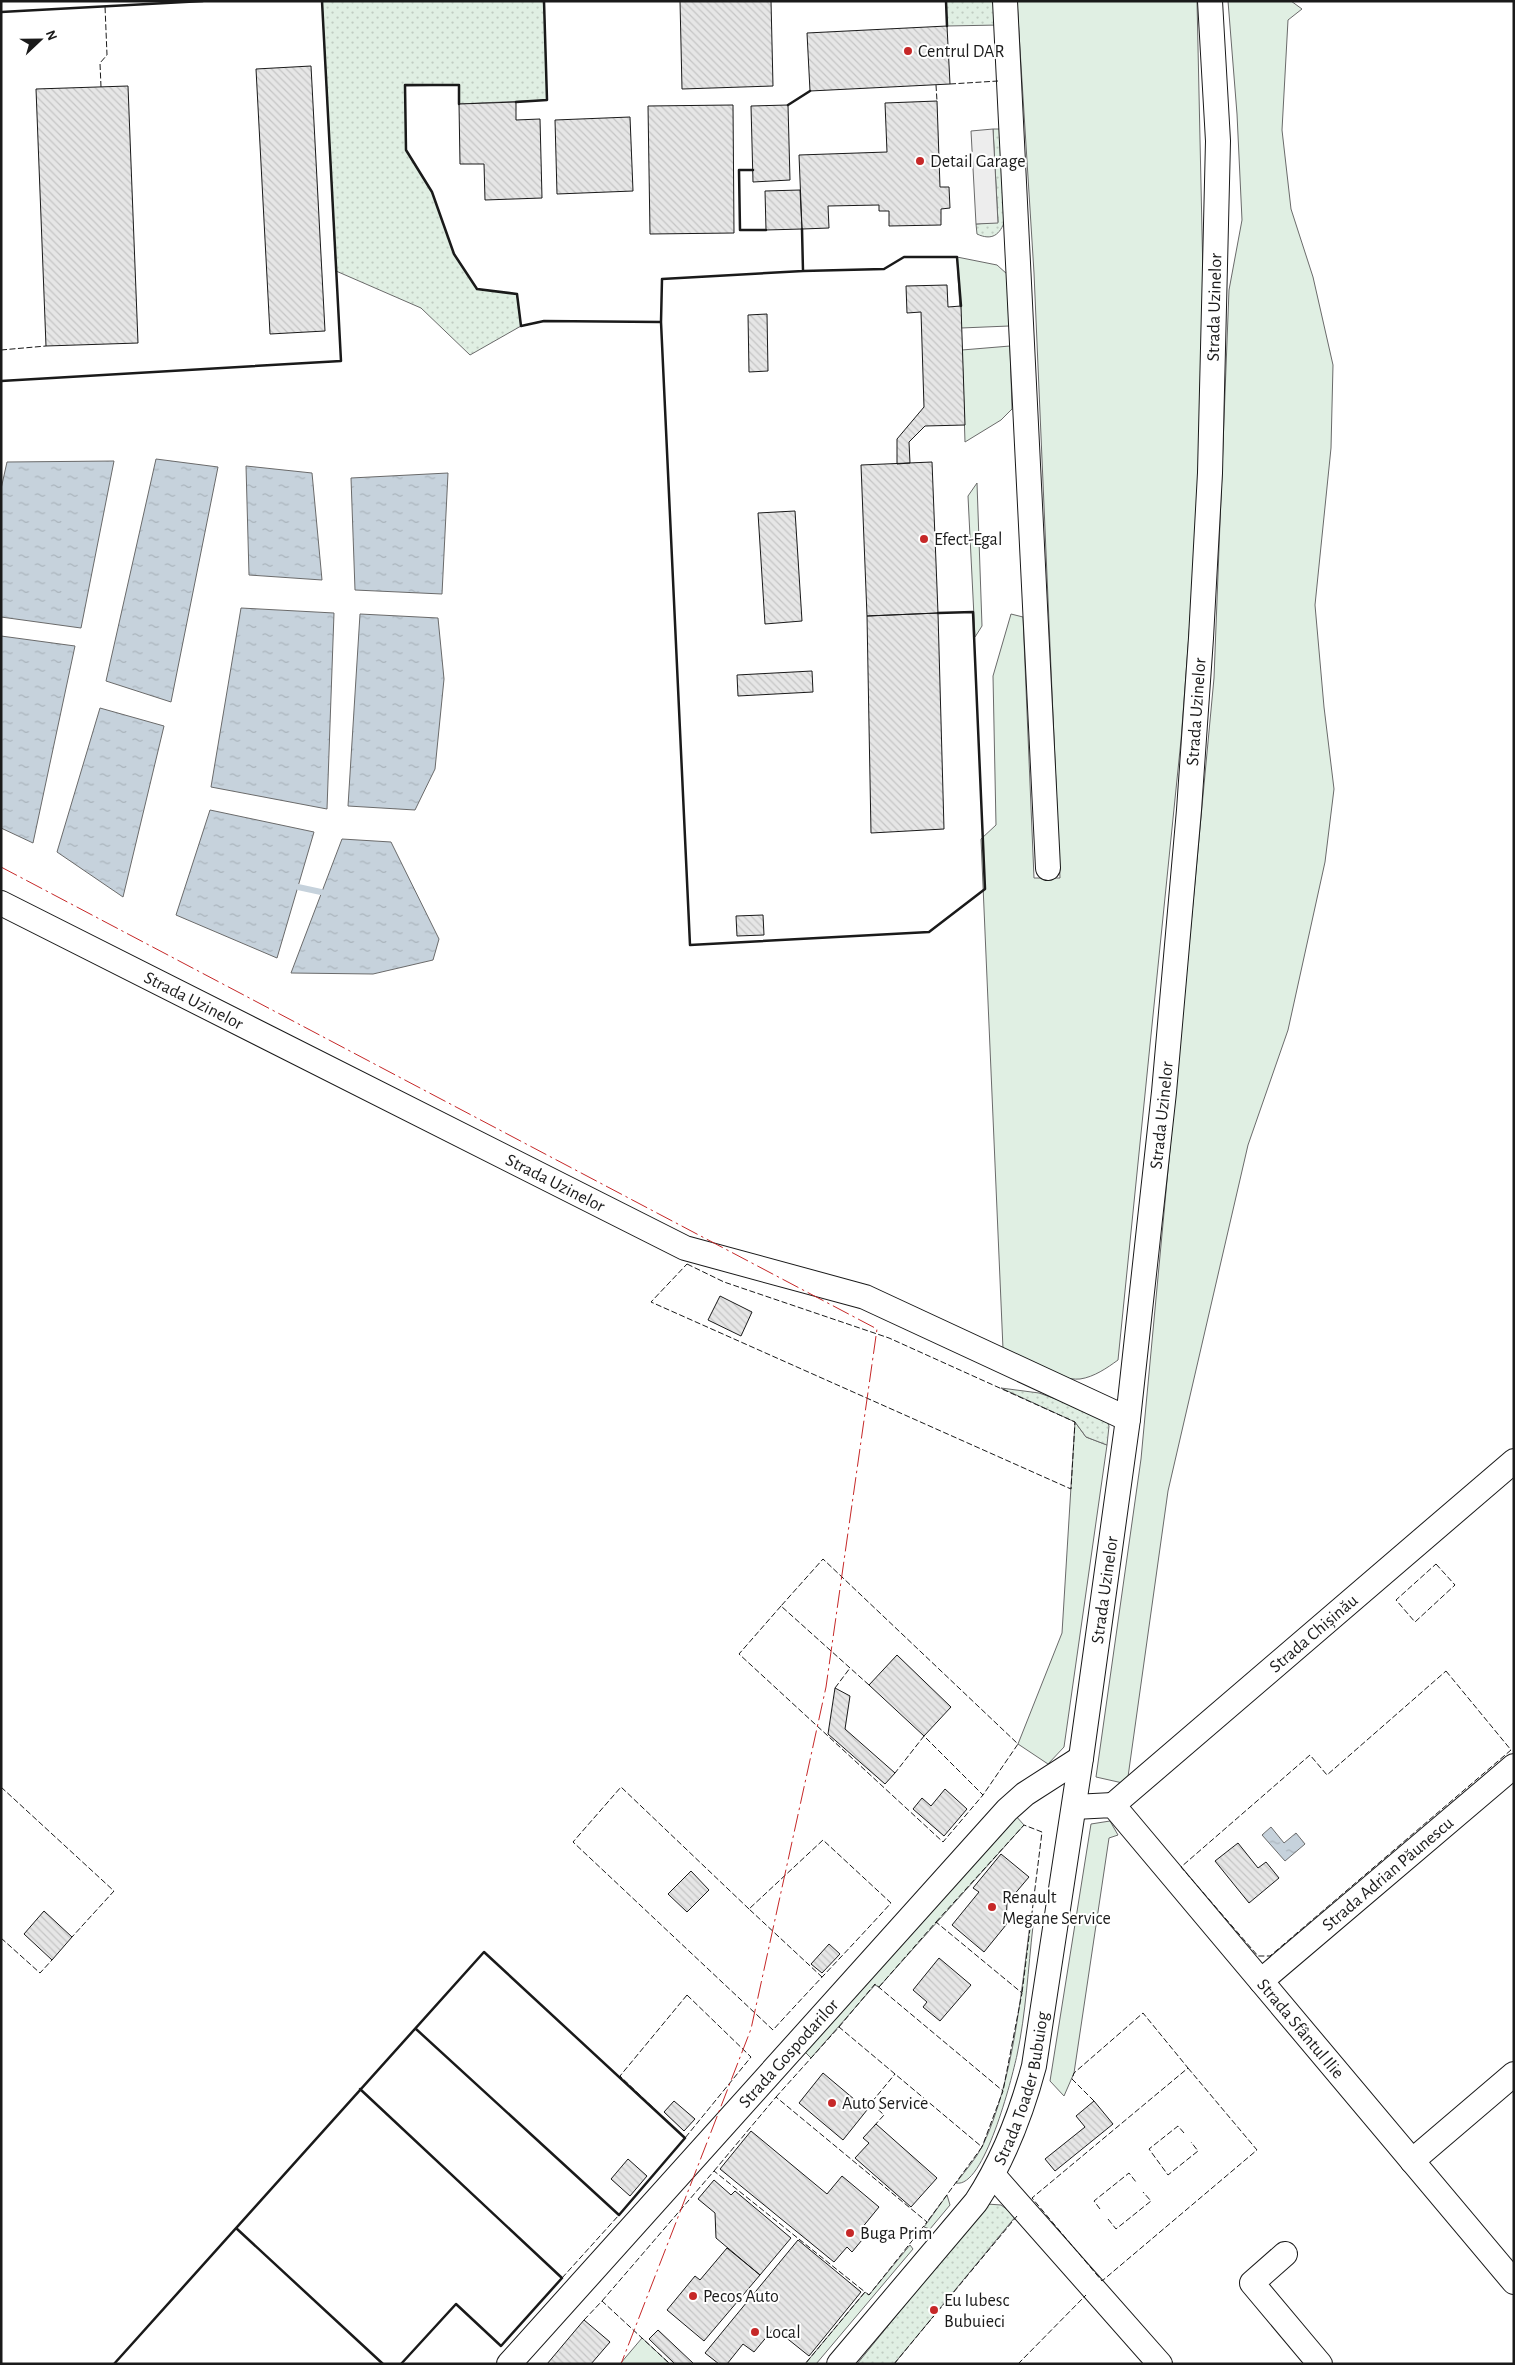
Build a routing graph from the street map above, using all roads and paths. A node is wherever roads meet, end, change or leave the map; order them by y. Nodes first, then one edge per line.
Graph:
1 (1005, 1) edge
2 (1210, 1) edge
3 (1048, 868) dead end
4 (1, 903) edge
5 (1128, 1419) junction
6 (1514, 1461) edge
7 (1081, 1758) junction
8 (1514, 1766) edge
9 (1113, 1805) junction
10 (1074, 1807) junction
11 (1261, 1981) junction
12 (1514, 2074) edge
13 (1412, 2161) junction
14 (993, 2175) junction
15 (1285, 2254) dead end
16 (1514, 2282) edge
17 (509, 2364) edge
18 (839, 2364) edge
19 (1160, 2364) edge
20 (1320, 2364) edge

1 - 3 street
2 - 5 street, Strada Uzinelor
4 - 5 street, Strada Uzinelor
5 - 7 street, Strada Uzinelor
6 - 9 street, Strada Chișinău
7 - 10 street, Strada Toader Bubuiog
7 - 17 street, Strada Gospodarilor
8 - 11 street, Strada Adrian Păunescu
9 - 10 street
9 - 11 street, Strada Sfântul Ilie
10 - 14 street, Strada Toader Bubuiog
11 - 13 street, Strada Sfântul Ilie
12 - 13 street
13 - 16 street, Strada Sfântul Ilie
14 - 18 street, Strada Toader Bubuiog
14 - 19 street
15 - 20 street

